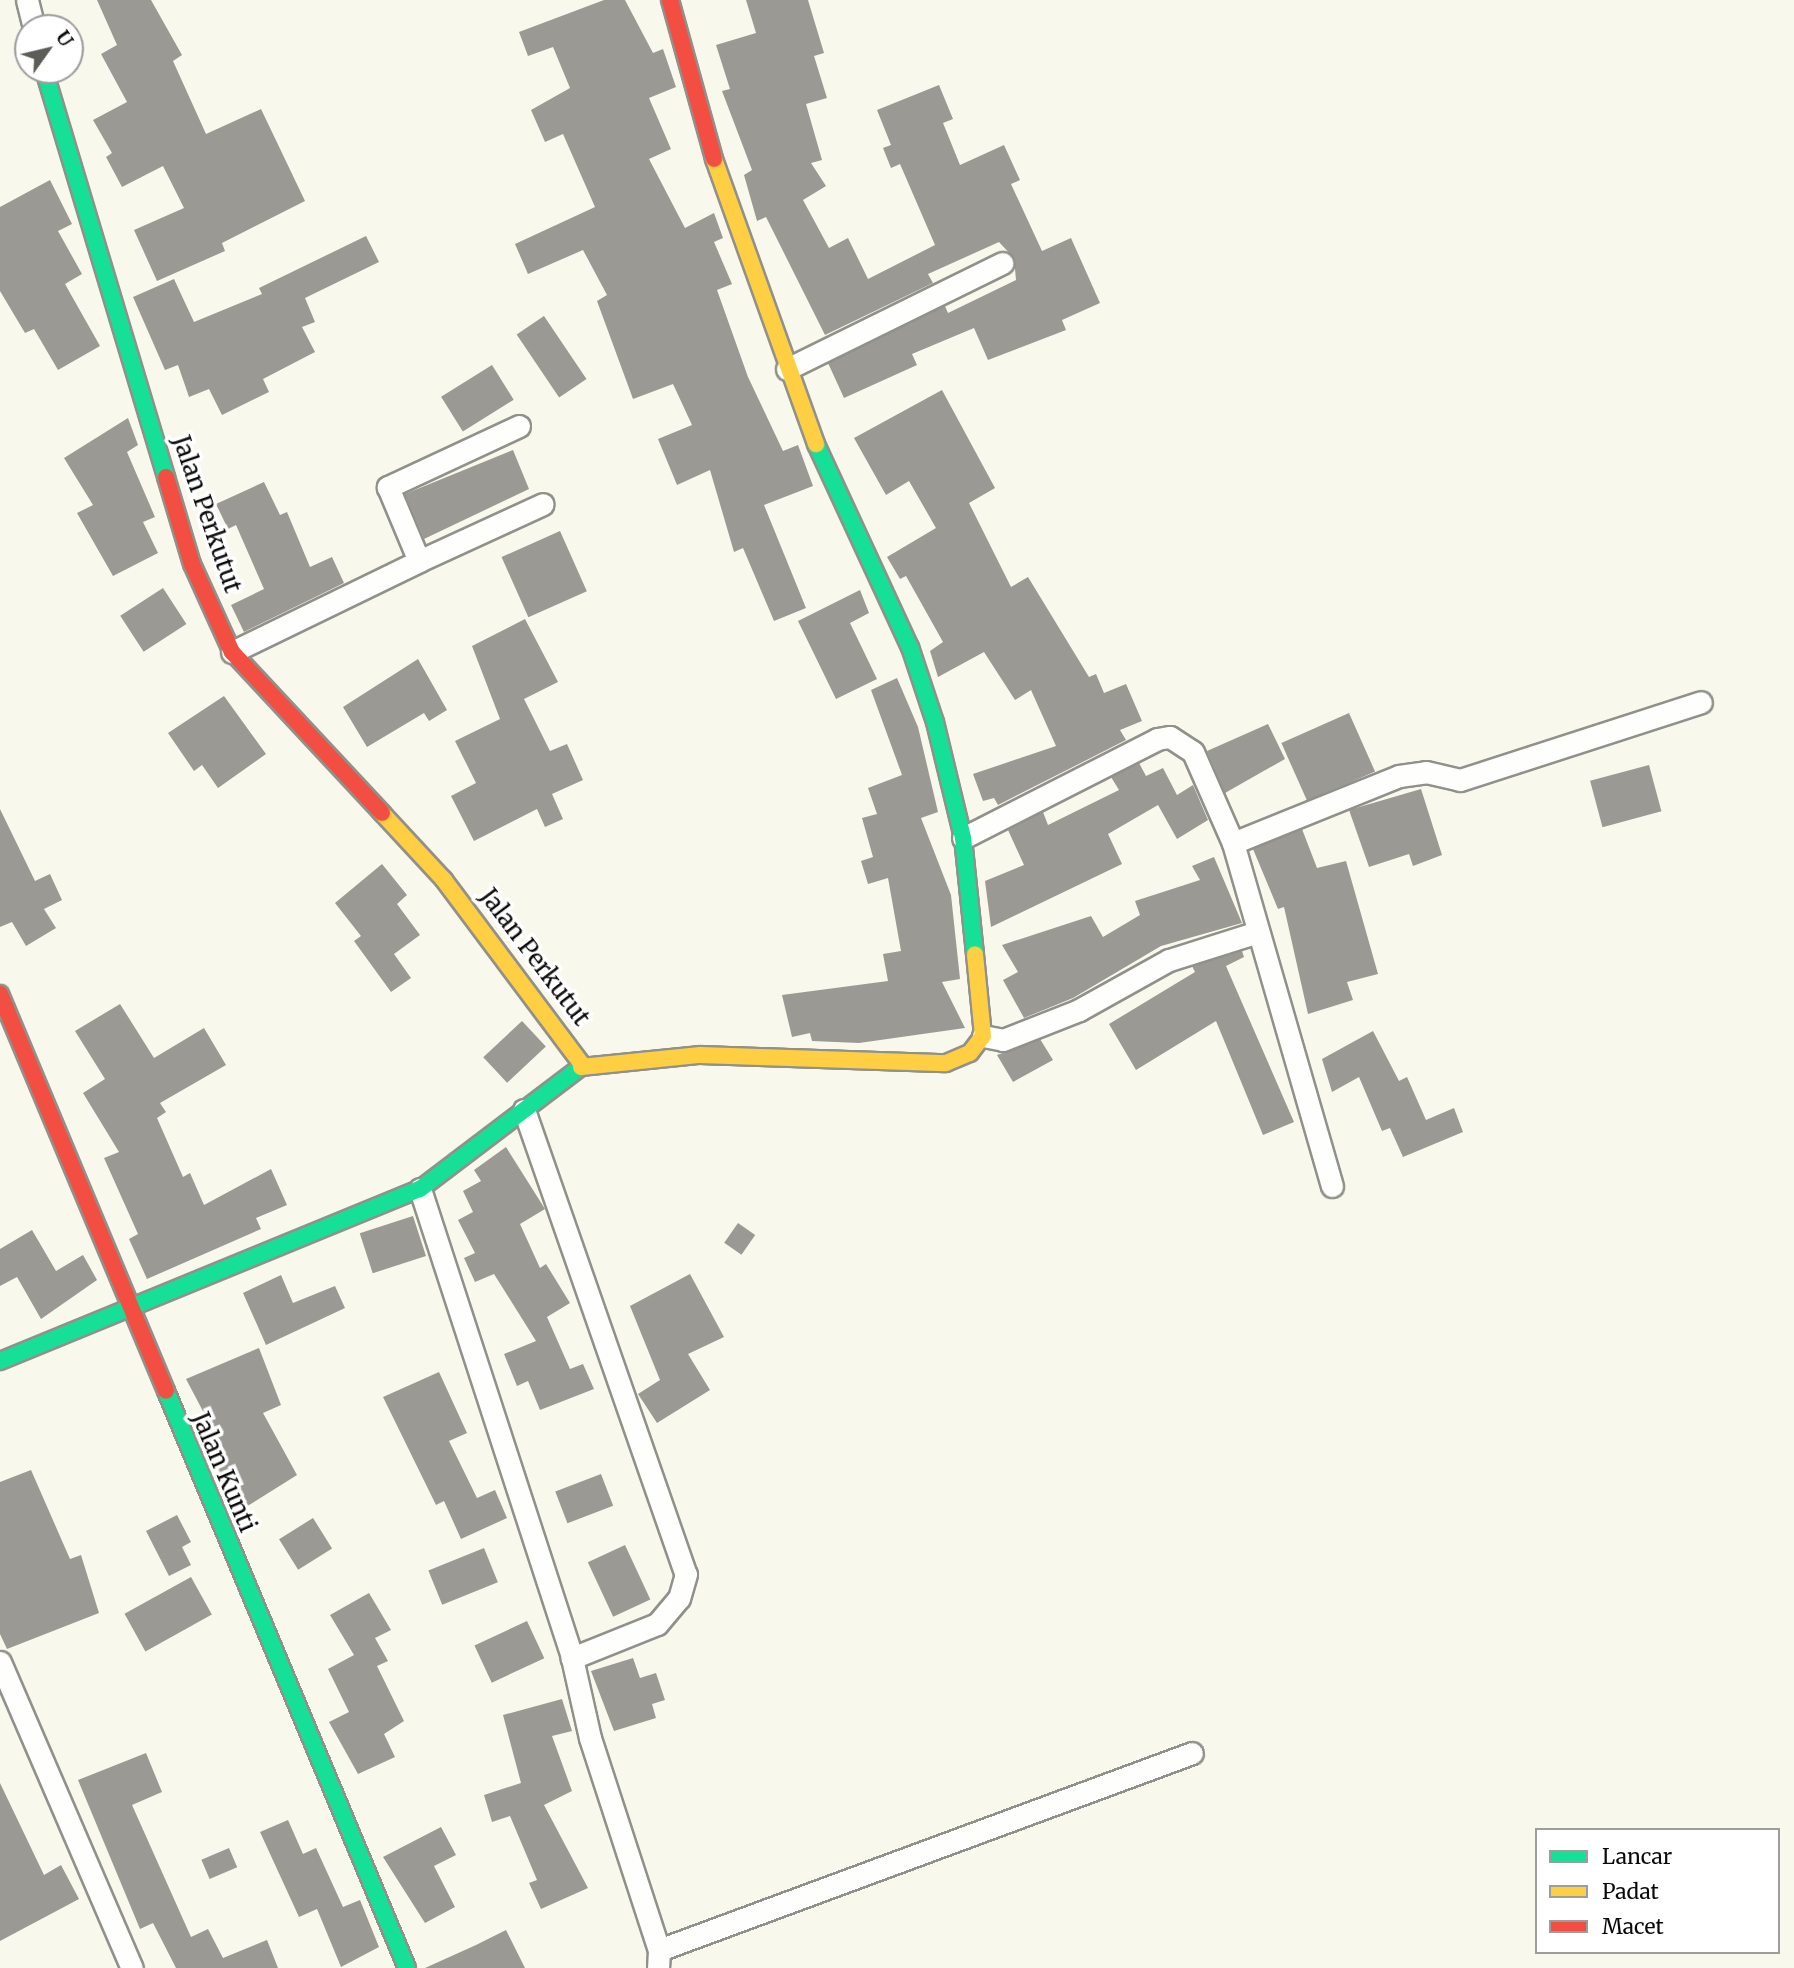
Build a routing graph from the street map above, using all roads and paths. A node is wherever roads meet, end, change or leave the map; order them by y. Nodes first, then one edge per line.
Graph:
1 (670, 0) edge
2 (48, 84) edge
3 (1002, 263) dead end
4 (787, 369) junction
5 (519, 426) dead end
6 (543, 503) dead end
7 (419, 561) junction
8 (232, 652) junction
9 (1701, 702) dead end
10 (963, 838) junction
11 (1233, 843) junction
12 (1258, 932) junction
13 (0, 994) edge
14 (984, 1037) junction
15 (583, 1066) junction
16 (524, 1111) junction
17 (1332, 1186) dead end
18 (420, 1189) junction
19 (130, 1307) junction
20 (0, 1361) edge
21 (572, 1658) junction
22 (0, 1662) edge
23 (1192, 1753) dead end
24 (658, 1959) edge
25 (132, 1968) edge
26 (407, 1968) edge

1 - 4 street
2 - 8 street, Jalan Perkutut
3 - 4 street
4 - 10 street
5 - 7 street
6 - 7 street
7 - 8 street
8 - 15 street, Jalan Perkutut
9 - 11 street
10 - 11 street
10 - 14 street
11 - 12 street
12 - 14 street
12 - 17 street
13 - 19 street, Jalan Kunti
14 - 15 street
15 - 16 street
16 - 18 street
16 - 21 street
18 - 19 street
18 - 21 street
19 - 20 street
19 - 26 street, Jalan Kunti
21 - 24 street
22 - 25 street
23 - 24 street

